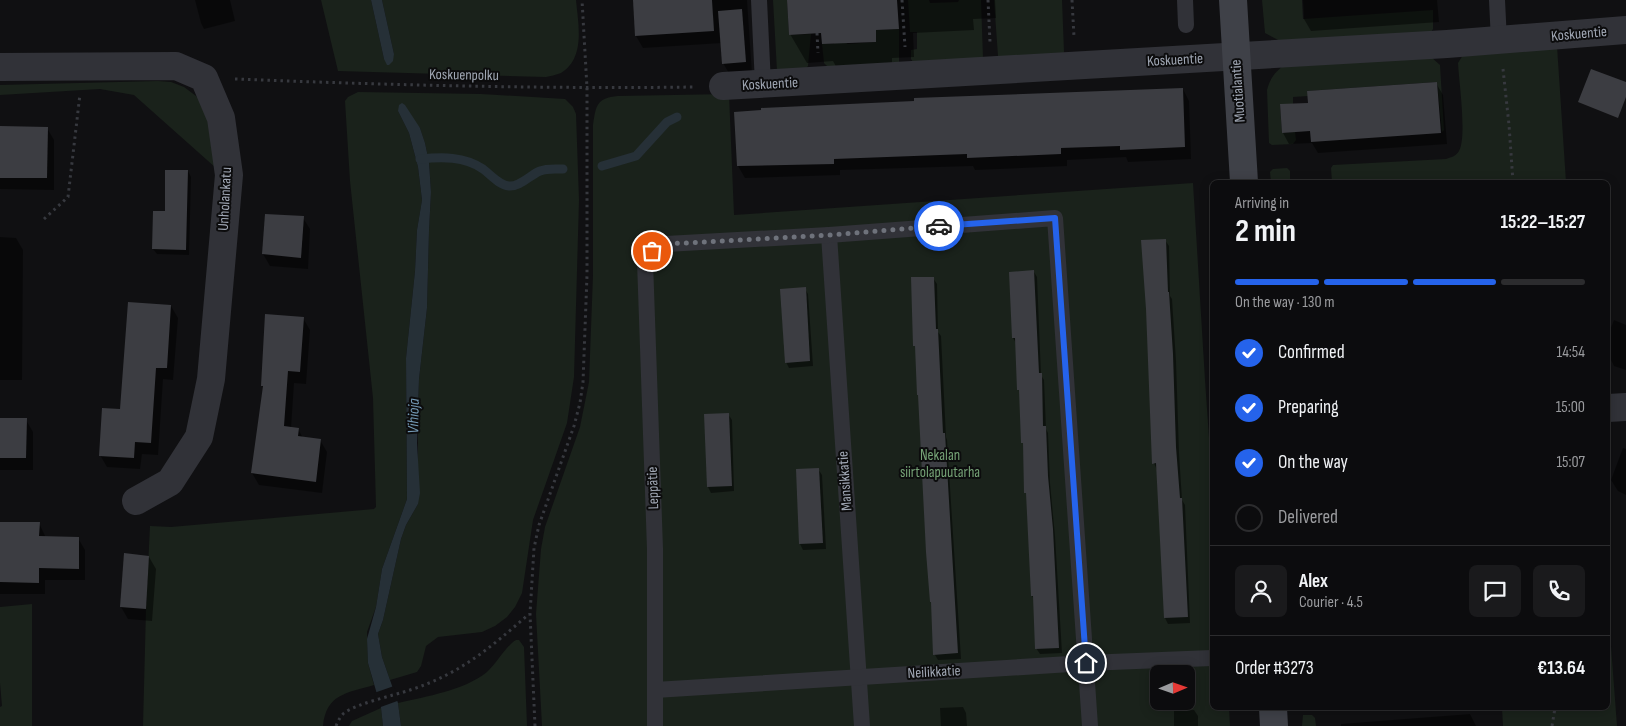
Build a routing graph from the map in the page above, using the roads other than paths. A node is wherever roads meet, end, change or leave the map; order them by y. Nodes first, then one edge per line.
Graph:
1 (759, 0) edge
2 (1185, 0) edge
3 (1233, 0) edge
4 (1497, 0) edge
5 (1186, 25) dead end
6 (1626, 30) edge
7 (1499, 41) junction
8 (1236, 57) junction
9 (0, 67) edge
10 (763, 84) junction
11 (723, 86) road end
12 (1244, 180) edge
13 (829, 235) junction
14 (1626, 407) edge
15 (1610, 408) edge
16 (136, 501) dead end
17 (1210, 658) edge
18 (1086, 663) junction
19 (858, 677) junction
20 (655, 690) junction
21 (1273, 710) edge
22 (655, 726) edge
23 (862, 726) edge
24 (1090, 726) edge
25 (1274, 726) edge

1 - 10 lane
2 - 5 lane
3 - 8 street, Muotialantie
4 - 7 lane
6 - 7 street, Koskuentie
7 - 8 street, Koskuentie
8 - 10 street, Koskuentie
8 - 12 street, Muotialantie
9 - 16 street, Unholankatu
10 - 11 street, Koskuentie
13 - 18 lane
13 - 19 lane, Mansikkatie
13 - 20 lane, Leppätie
14 - 15 street
17 - 18 lane, Neilikkatie
18 - 19 lane, Neilikkatie
18 - 24 lane
19 - 20 lane, Neilikkatie
19 - 23 lane, Mansikkatie
20 - 22 lane, Leppätie
21 - 25 street

